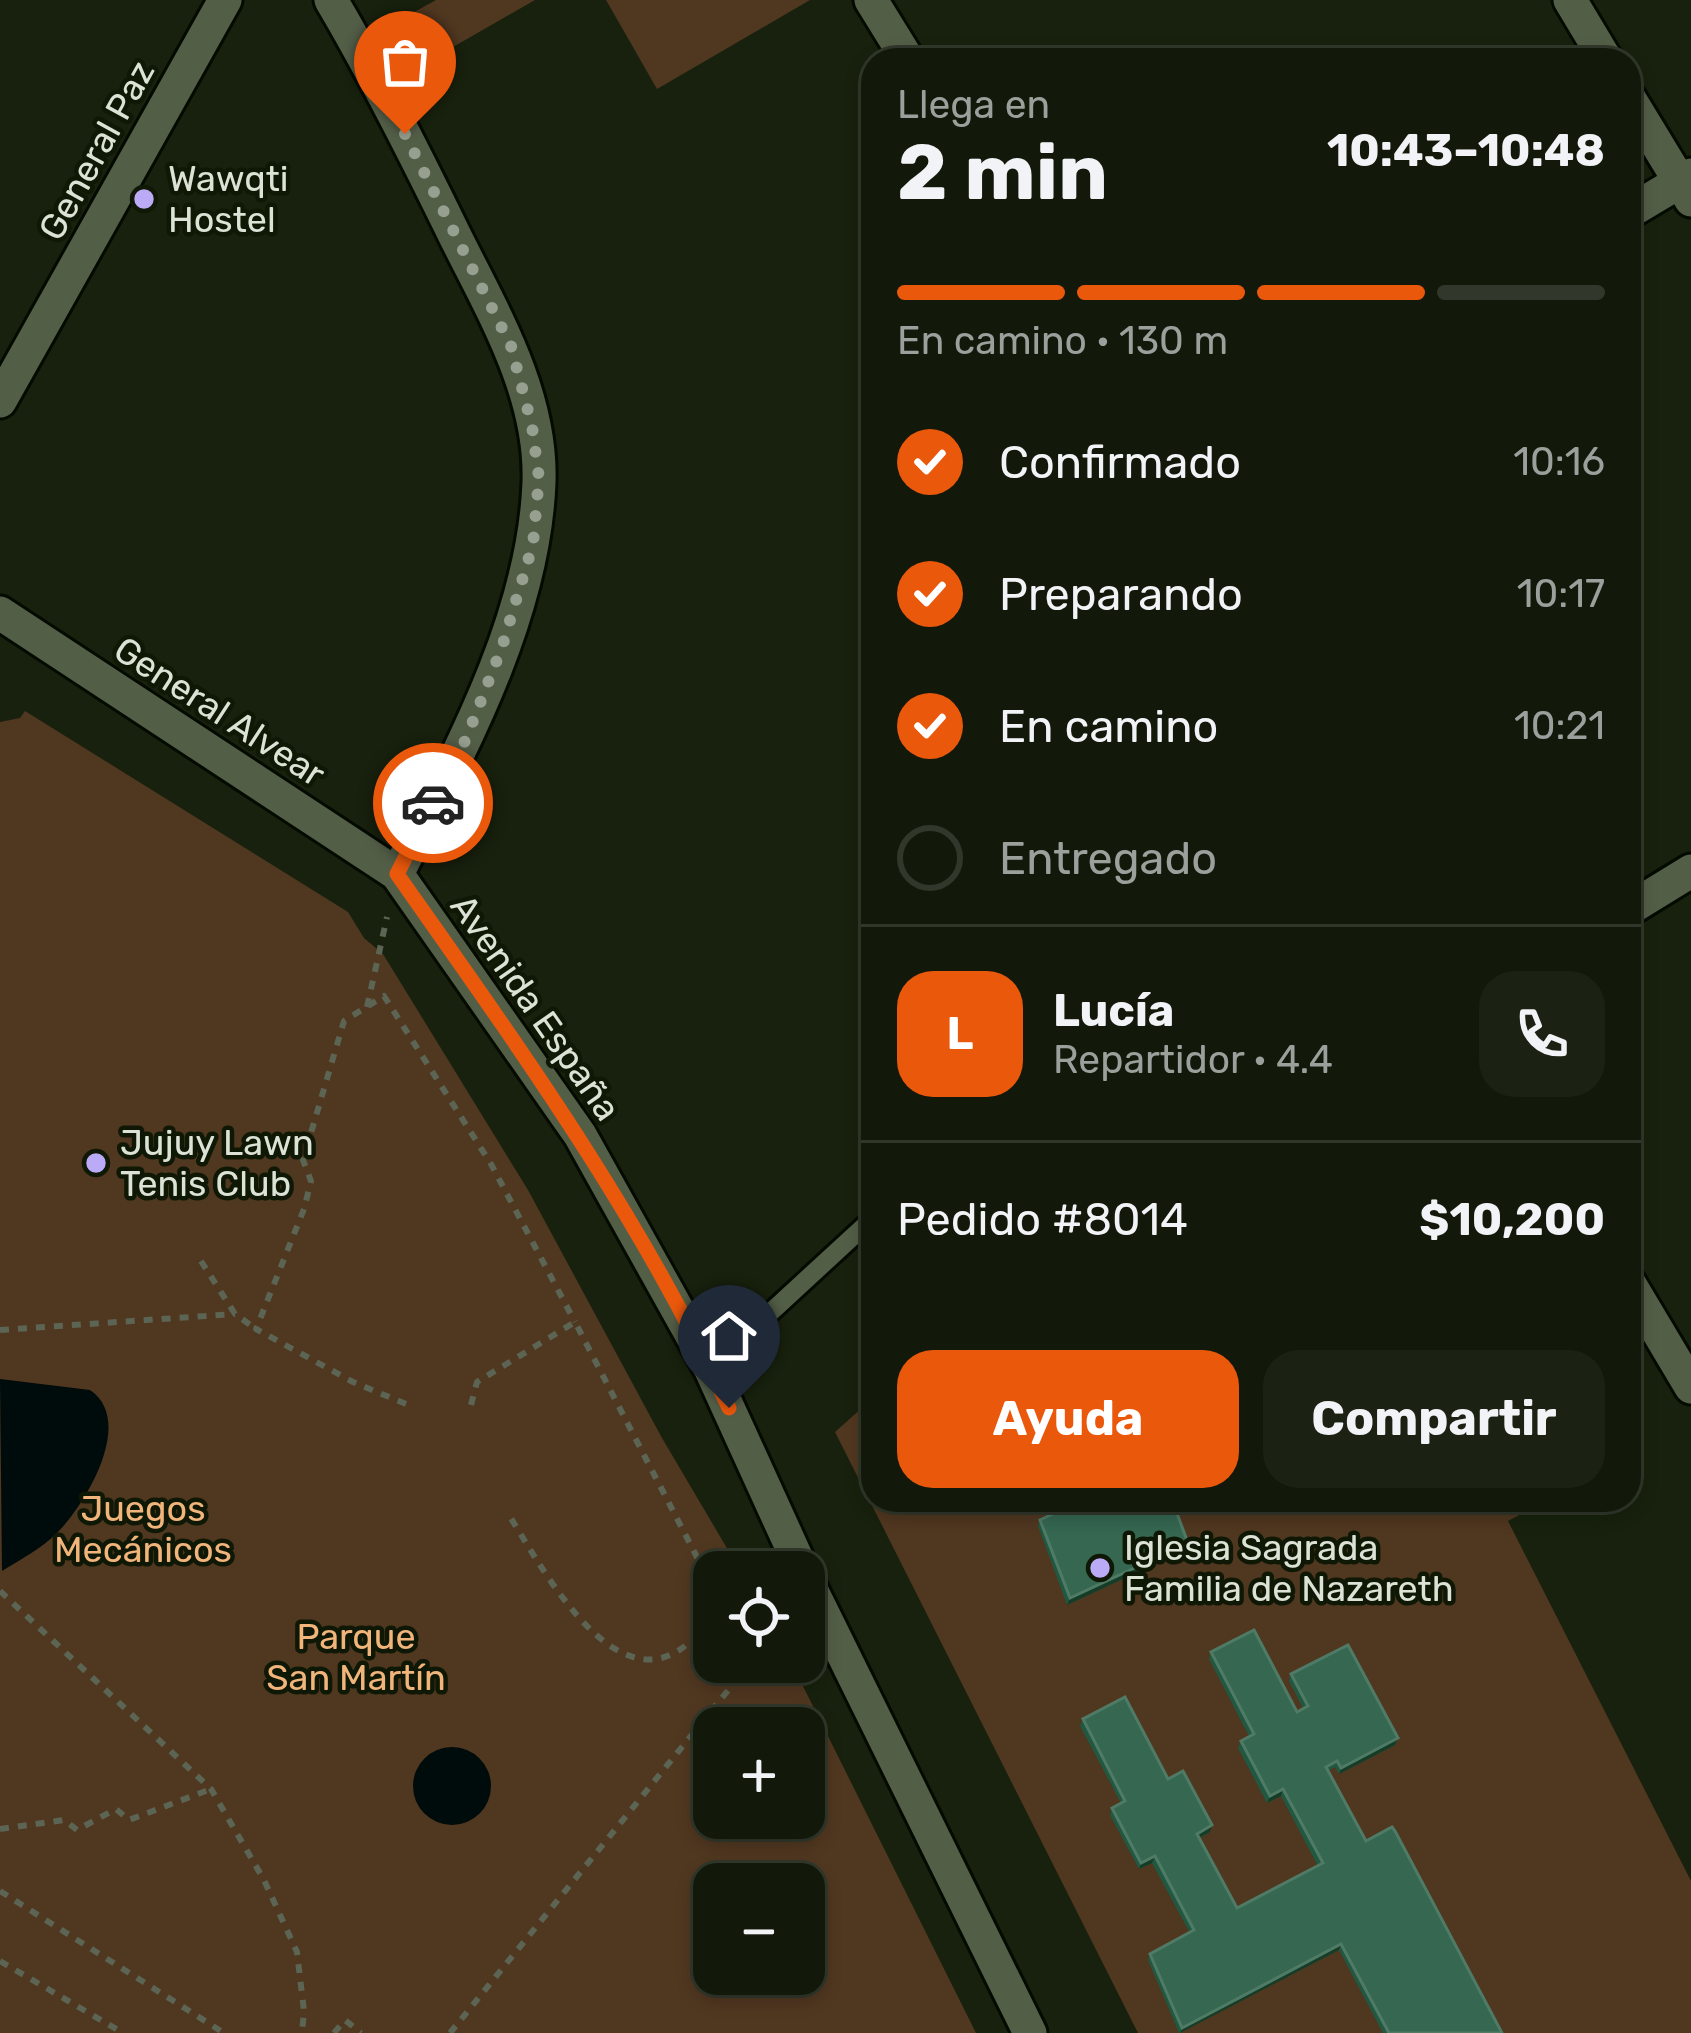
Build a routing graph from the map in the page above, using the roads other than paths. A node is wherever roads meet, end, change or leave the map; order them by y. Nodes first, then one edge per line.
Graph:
1 (225, 0) edge
2 (331, 0) edge
3 (871, 0) edge
4 (1570, 0) edge
5 (901, 48) edge
6 (1599, 48) edge
7 (1641, 116) edge
8 (1687, 186) edge
9 (1641, 207) edge
10 (0, 401) edge
11 (4, 624) edge
12 (1691, 871) edge
13 (397, 874) junction
14 (1641, 902) edge
15 (861, 1229) edge
16 (1641, 1303) edge
17 (710, 1368) junction
18 (1691, 1387) edge
19 (793, 1551) edge
20 (825, 1618) edge
21 (1030, 2033) edge

1 - 10 street, General Paz
2 - 13 street
3 - 5 street
4 - 6 street
7 - 8 street
8 - 9 street
11 - 13 street, General Alvear
12 - 14 street
13 - 17 street, Avenida España
15 - 17 lane
16 - 18 street
17 - 19 street, Avenida España
20 - 21 street, Avenida España

